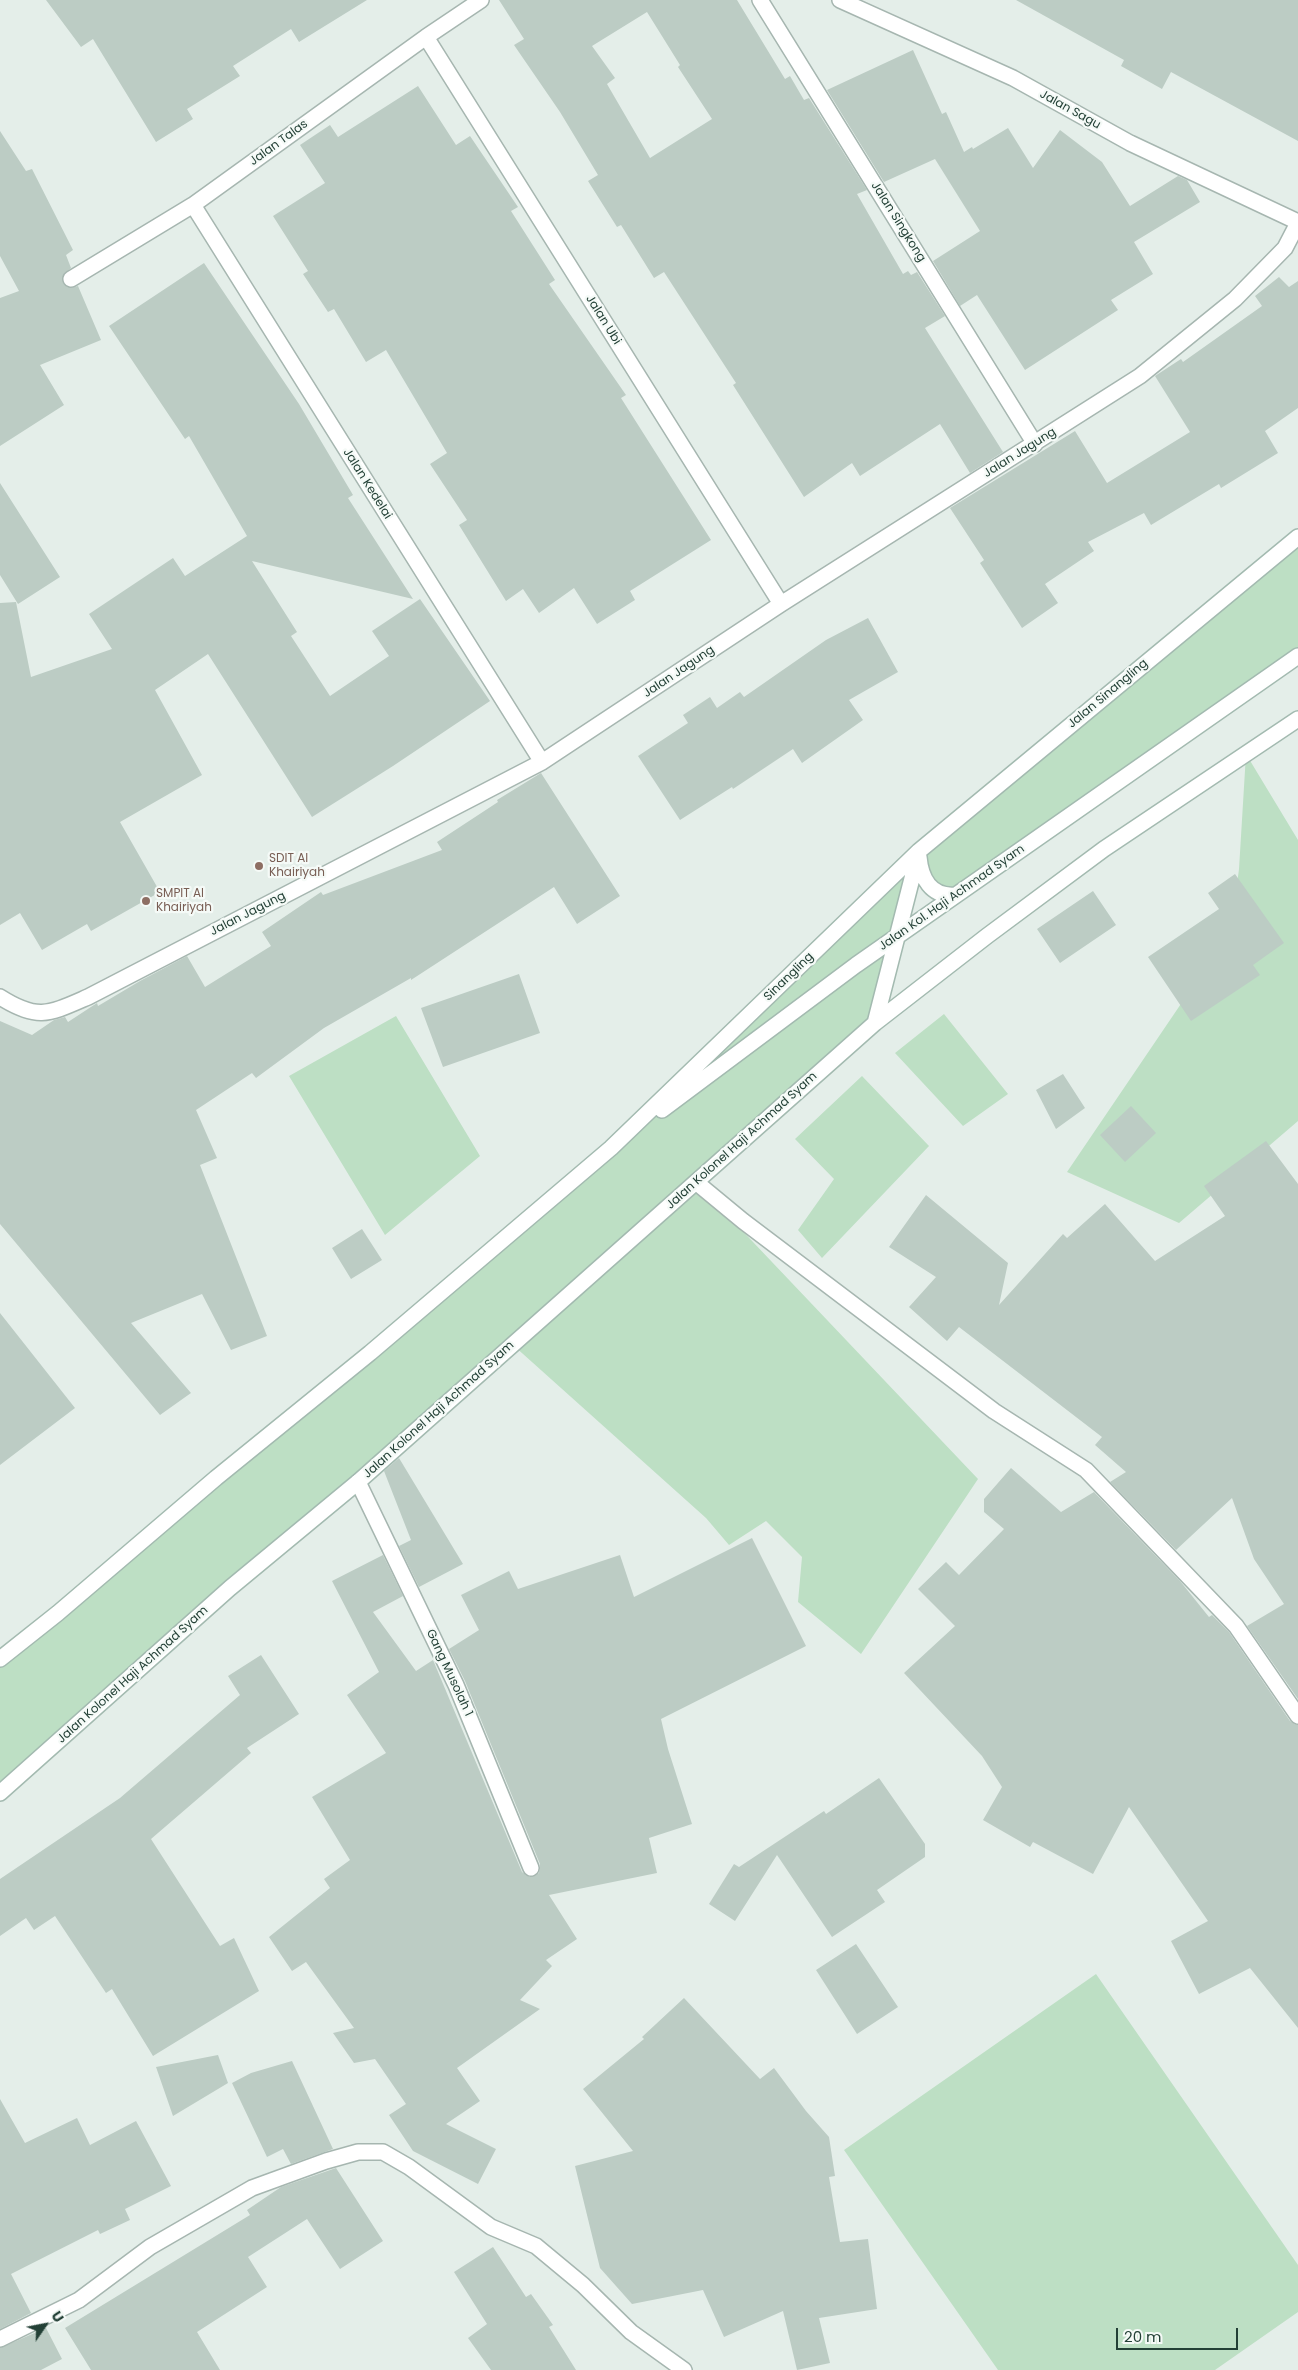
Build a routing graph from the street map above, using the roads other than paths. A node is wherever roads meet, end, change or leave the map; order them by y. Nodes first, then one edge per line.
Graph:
1 (481, 0) edge
2 (760, 0) edge
3 (840, 0) edge
4 (426, 37) junction
5 (193, 205) junction
6 (1298, 222) edge
7 (71, 279) dead end
8 (1035, 444) junction
9 (1298, 537) edge
10 (781, 604) junction
11 (1298, 656) edge
12 (1298, 719) edge
13 (542, 762) junction
14 (919, 851) junction
15 (956, 895) junction
16 (897, 937) junction
17 (0, 997) edge
18 (875, 1023) junction
19 (611, 1148) junction
20 (697, 1183) junction
21 (358, 1482) junction
22 (0, 1659) edge
23 (1298, 1716) edge
24 (0, 1793) edge
25 (531, 1868) dead end
26 (0, 2339) edge
27 (684, 2370) edge

1 - 4 street, Jalan Talas
2 - 8 street, Jalan Singkong
3 - 6 street, Jalan Sagu
4 - 5 street, Jalan Talas
4 - 10 street, Jalan Ubi
5 - 7 street, Jalan Talas
5 - 13 street, Jalan Kedelai
6 - 8 street, Jalan Jagung
8 - 10 street, Jalan Jagung
9 - 14 street, Jalan Sinangling
10 - 13 street, Jalan Jagung
11 - 15 street, Jalan Kol. Haji Achmad Syam
12 - 18 street
13 - 17 street, Jalan Jagung
14 - 15 street
14 - 16 street
14 - 19 street, Sinangling
15 - 16 street, Jalan Kol. Haji Achmad Syam
16 - 18 street
16 - 19 street, Jalan Kol. Haji Achmad Syam
18 - 20 street, Jalan Kolonel Haji Achmad Syam
19 - 22 street
20 - 21 street, Jalan Kolonel Haji Achmad Syam
20 - 23 street
21 - 24 street, Jalan Kolonel Haji Achmad Syam
21 - 25 street, Gang Musolah 1
26 - 27 street

